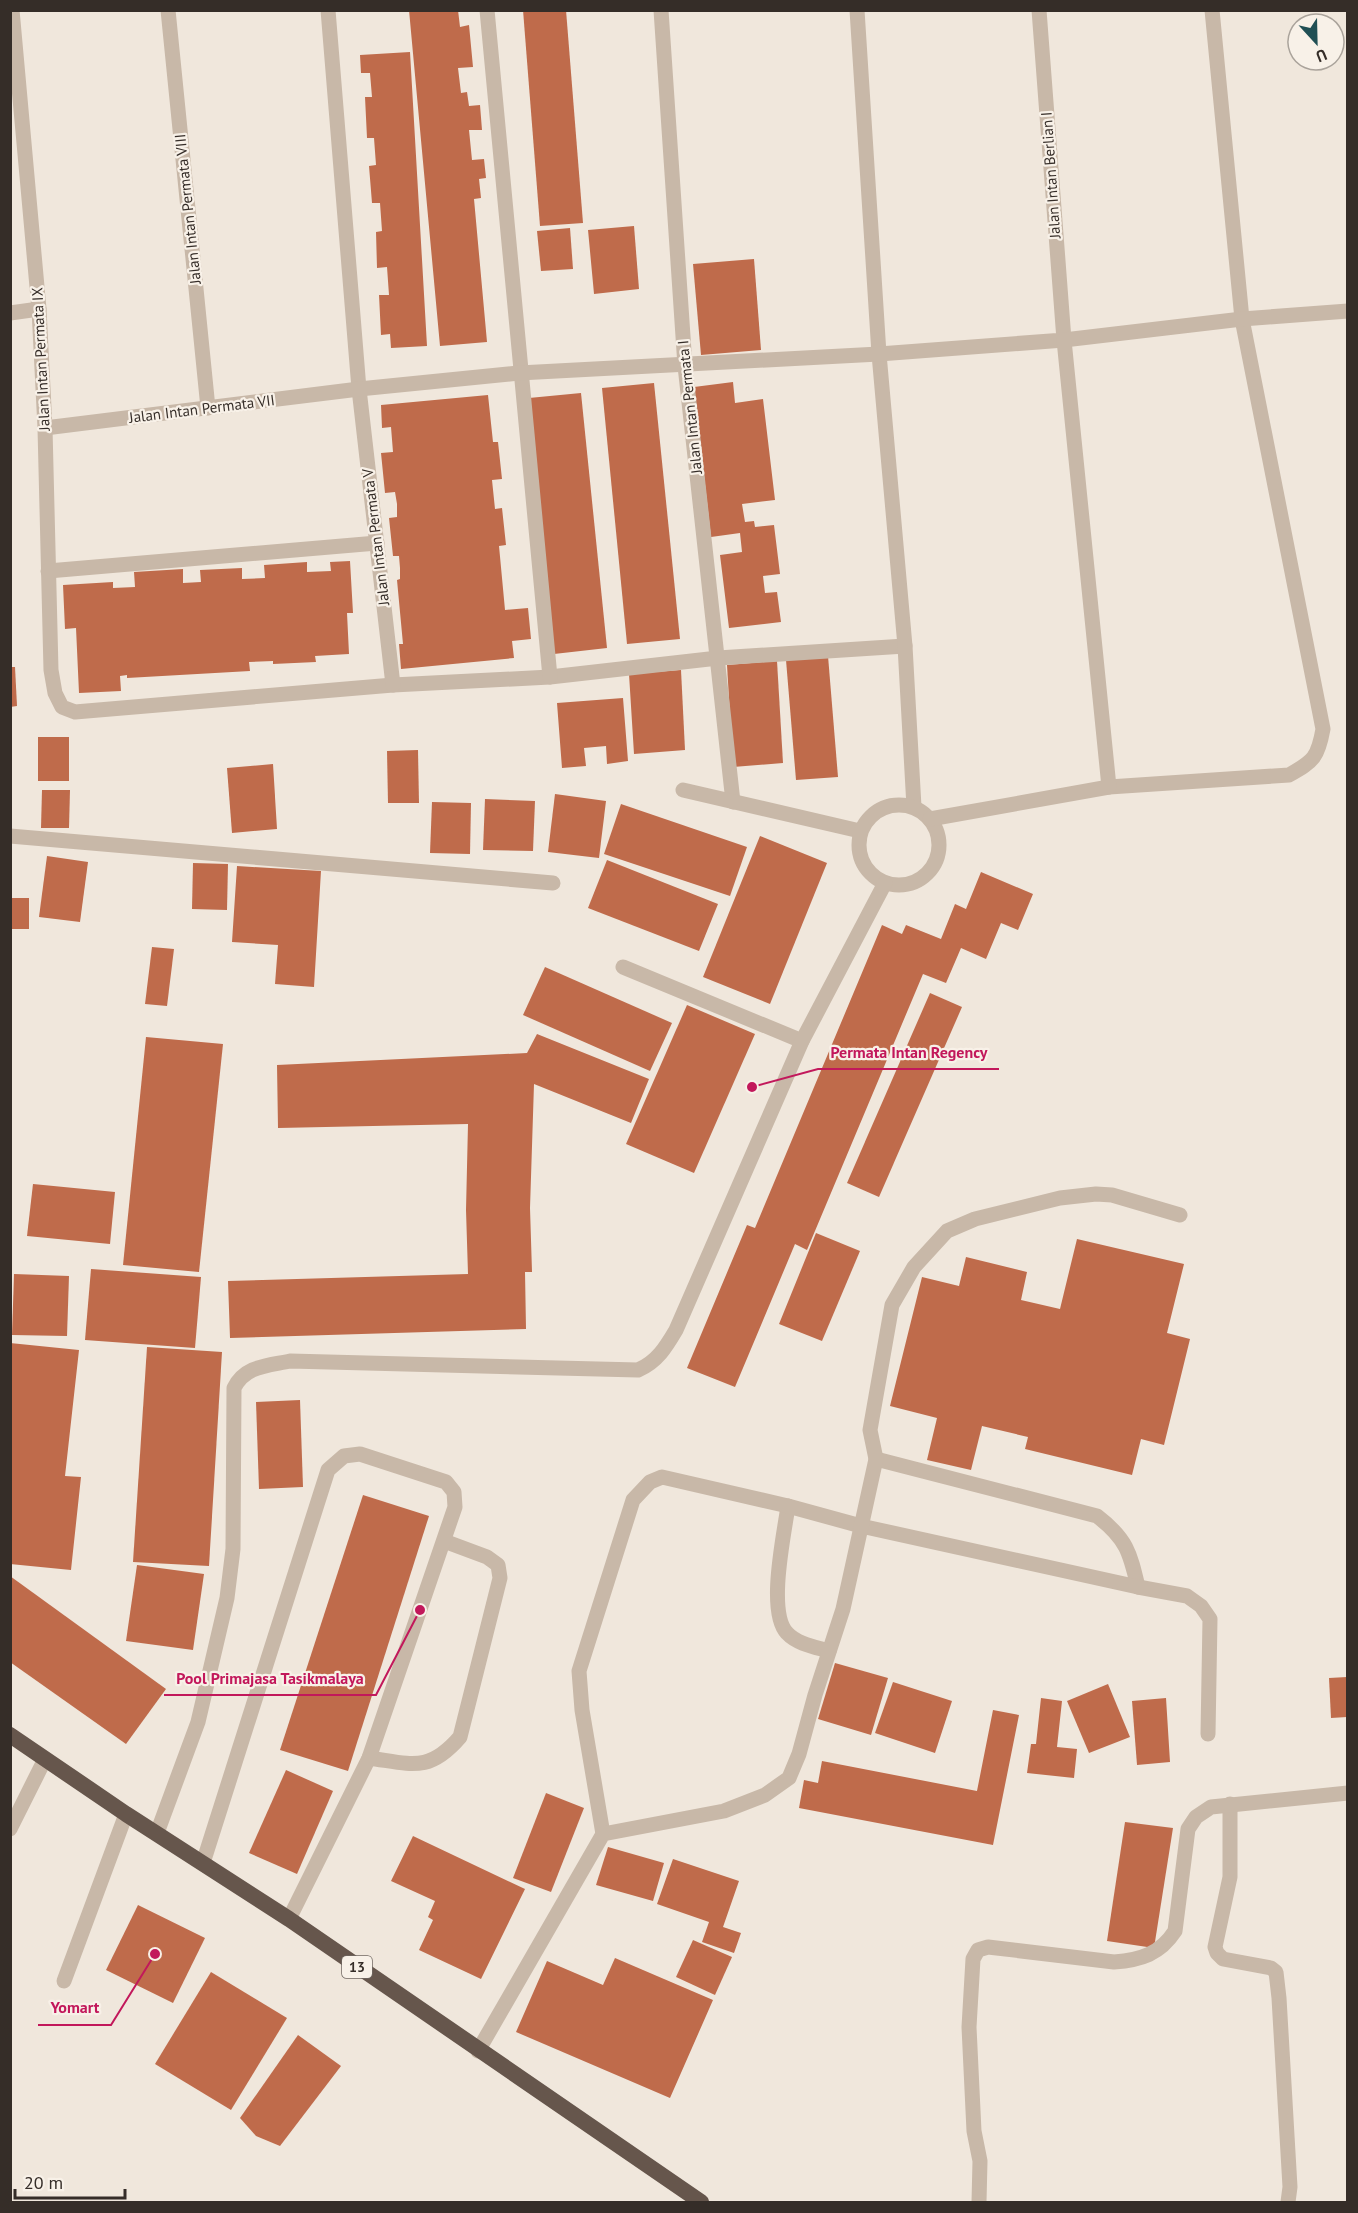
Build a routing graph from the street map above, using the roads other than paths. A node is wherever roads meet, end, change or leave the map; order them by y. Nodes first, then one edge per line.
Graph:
1 (12, 10) edge
2 (168, 10) edge
3 (328, 10) edge
4 (487, 10) edge
5 (661, 10) edge
6 (858, 10) edge
7 (1039, 10) edge
8 (1212, 10) edge
9 (39, 309) junction
10 (1347, 311) edge
11 (10, 313) edge
12 (1242, 319) junction
13 (1064, 340) junction
14 (879, 354) junction
15 (685, 366) junction
16 (519, 374) junction
17 (359, 389) junction
18 (208, 408) junction
19 (45, 428) junction
20 (378, 543) junction
21 (48, 571) junction
22 (905, 646) junction
23 (718, 658) junction
24 (550, 677) junction
25 (393, 685) junction
26 (1109, 787) junction
27 (683, 790) dead end
28 (733, 802) junction
29 (914, 807) junction
30 (930, 819) junction
31 (860, 831) junction
32 (10, 836) edge
33 (553, 883) dead end
34 (885, 883) junction
35 (623, 967) dead end
36 (802, 1041) junction
37 (1180, 1215) dead end
38 (876, 1459) junction
39 (788, 1506) junction
40 (861, 1526) junction
41 (444, 1540) junction
42 (1138, 1587) junction
43 (829, 1651) junction
44 (1208, 1734) dead end
45 (10, 1735) edge
46 (369, 1758) junction
47 (45, 1759) junction
48 (1347, 1792) edge
49 (1230, 1804) junction
50 (126, 1814) junction
51 (10, 1829) edge
52 (157, 1833) junction
53 (603, 1834) junction
54 (203, 1863) junction
55 (289, 1920) junction
56 (64, 1981) dead end
57 (478, 2051) junction
58 (701, 2202) edge
59 (979, 2202) edge
60 (1288, 2202) edge

1 - 9 street, Jalan Intan Permata IX
2 - 18 street, Jalan Intan Permata VIII
3 - 17 street, Jalan Intan Permata V
4 - 16 street
5 - 15 street, Jalan Intan Permata I
6 - 14 street
7 - 13 street, Jalan Intan Berlian I
8 - 12 street
9 - 11 street
9 - 19 street, Jalan Intan Permata IX
10 - 12 street, Jalan Intan Permata VII
12 - 13 street, Jalan Intan Permata VII
12 - 26 street
13 - 14 street, Jalan Intan Permata VII
13 - 26 street, Jalan Intan Berlian I
14 - 15 street, Jalan Intan Permata VII
14 - 22 street
15 - 16 street, Jalan Intan Permata VII
15 - 23 street, Jalan Intan Permata I
16 - 17 street, Jalan Intan Permata VII
16 - 24 street
17 - 18 street, Jalan Intan Permata VII
17 - 20 street, Jalan Intan Permata V
18 - 19 street, Jalan Intan Permata VII
19 - 21 street, Jalan Intan Permata IX
20 - 21 street
20 - 25 street, Jalan Intan Permata V
21 - 25 street, Jalan Intan Permata IX
22 - 23 street
22 - 29 street
23 - 24 street
23 - 28 street, Jalan Intan Permata I
24 - 25 street
26 - 30 street
27 - 28 street
28 - 31 street
29 - 30 street
29 - 31 street
30 - 34 street
31 - 34 street
32 - 33 street
34 - 36 street
35 - 36 street
36 - 52 street
37 - 38 street
38 - 40 street
38 - 42 street
39 - 40 street
39 - 43 street
39 - 53 street
40 - 42 street
40 - 43 street
41 - 46 street
41 - 46 street
41 - 54 street
42 - 44 street
43 - 53 street
45 - 47 highway, 13
46 - 55 street
47 - 50 highway, 13
47 - 51 street
48 - 49 street
49 - 59 street
49 - 60 street
50 - 52 highway, 13
50 - 56 street
52 - 54 highway, 13
53 - 57 street
54 - 55 highway, 13
55 - 57 highway, 13
57 - 58 highway, 13

